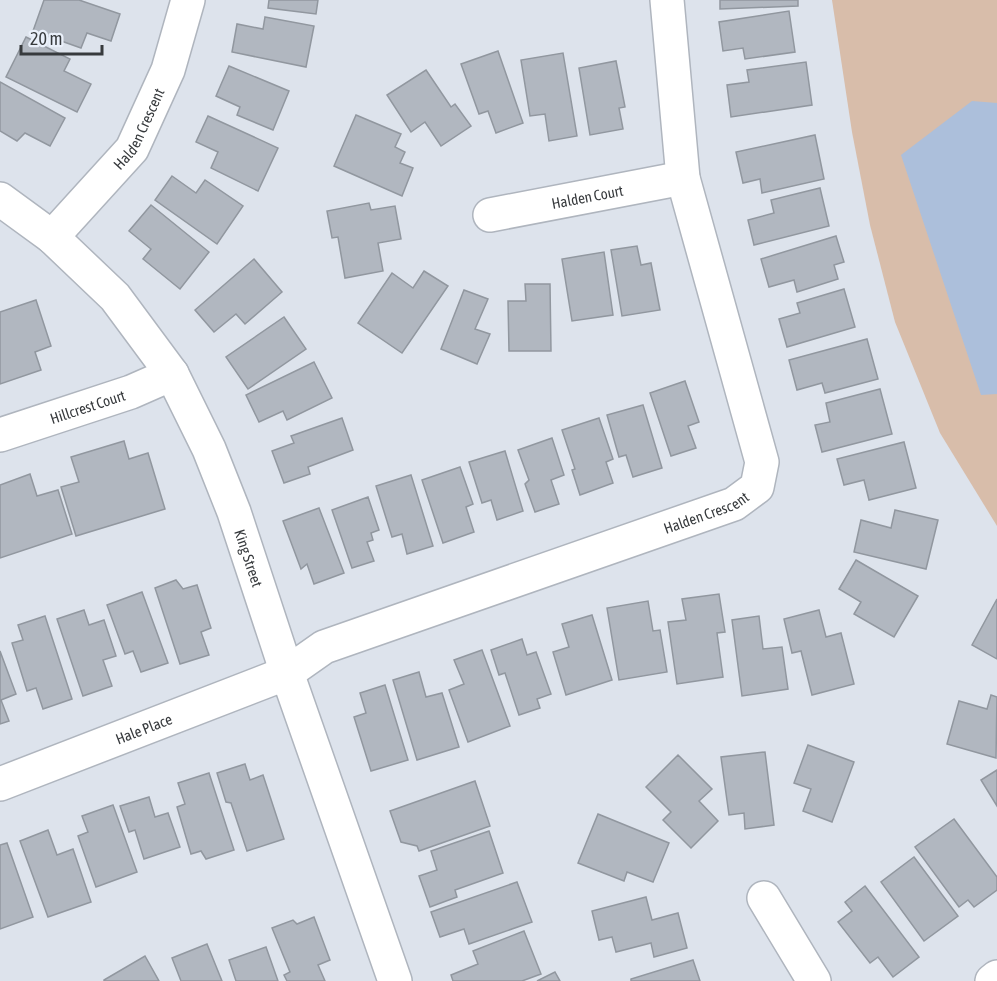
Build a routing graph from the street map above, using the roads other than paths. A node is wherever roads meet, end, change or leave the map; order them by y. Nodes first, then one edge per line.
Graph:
1 (188, 0) edge
2 (667, 0) edge
3 (683, 178) junction
4 (0, 199) edge
5 (490, 215) dead end
6 (52, 237) junction
7 (172, 374) junction
8 (0, 435) edge
9 (287, 673) junction
10 (0, 784) edge
11 (764, 898) dead end
12 (997, 977) edge
13 (395, 981) edge
14 (814, 981) edge
15 (992, 981) edge

1 - 6 street, Halden Crescent
2 - 3 street, Halden Crescent
3 - 5 street, Halden Court
3 - 9 street, Halden Crescent
4 - 6 street, King Street
6 - 7 street, King Street
7 - 8 street, Hillcrest Court
7 - 9 street, King Street
9 - 10 street, Hale Place
9 - 13 street, King Street
11 - 14 street
12 - 15 street

